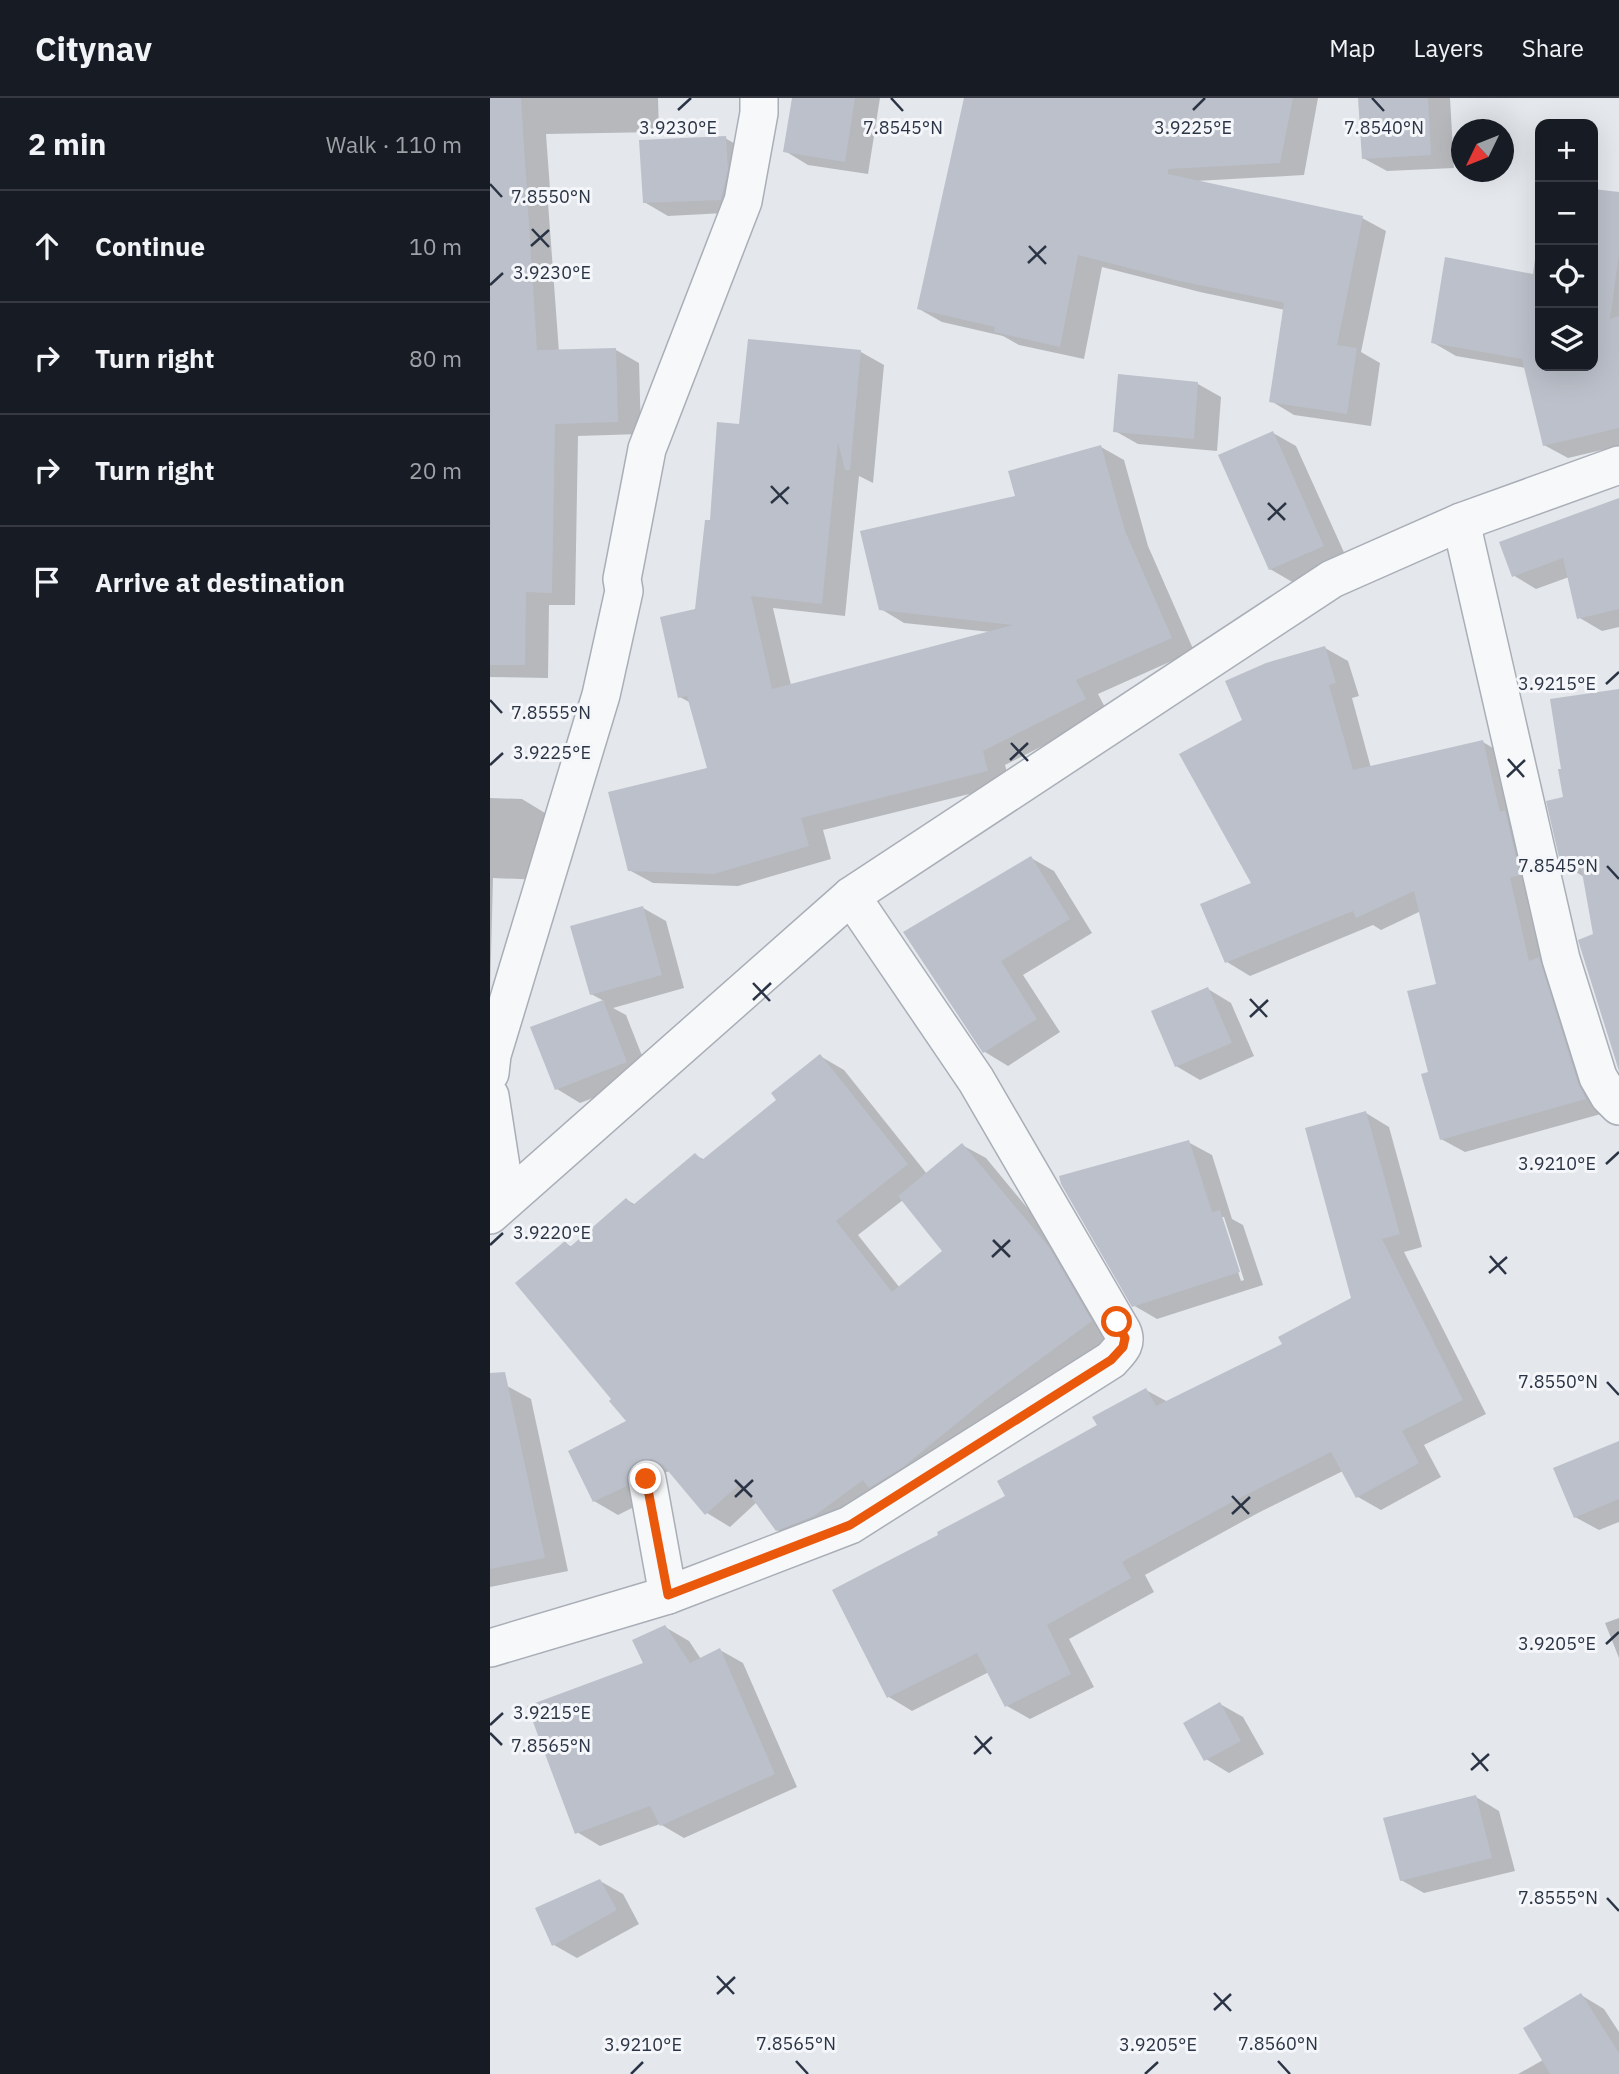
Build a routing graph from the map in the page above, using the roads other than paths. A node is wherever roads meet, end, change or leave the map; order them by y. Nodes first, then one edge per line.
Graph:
1 (759, 98) edge
2 (1619, 465) edge
3 (1461, 522) junction
4 (851, 896) junction
5 (490, 1073) edge
6 (490, 1096) edge
7 (1619, 1106) edge
8 (498, 1207) edge
9 (646, 1479) dead end
10 (668, 1595) junction
11 (490, 1648) edge

1 - 5 street
2 - 3 street
3 - 4 street
3 - 7 street
4 - 8 street
4 - 10 street
6 - 8 street
9 - 10 street
10 - 11 street

